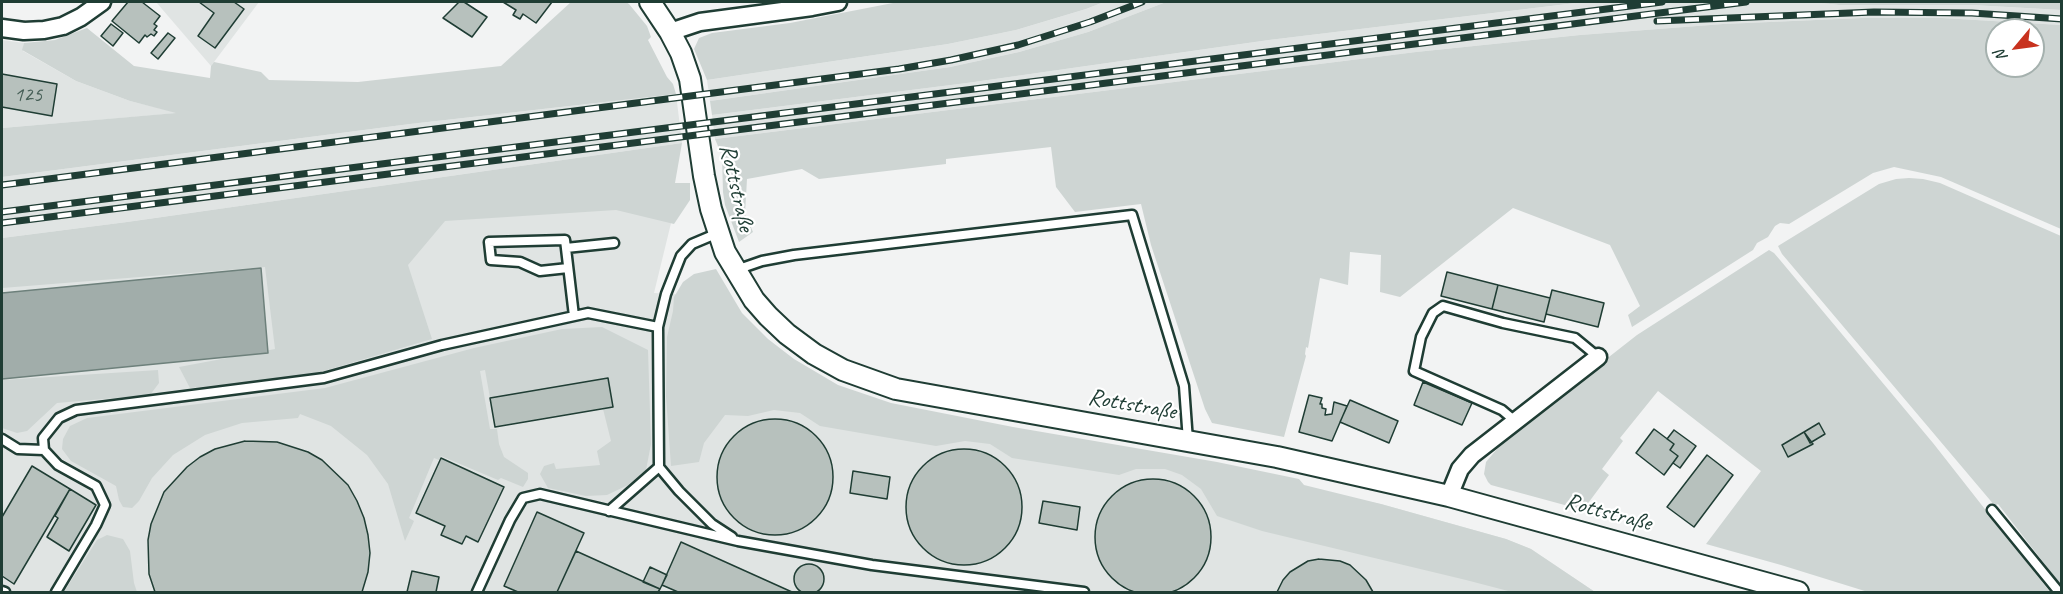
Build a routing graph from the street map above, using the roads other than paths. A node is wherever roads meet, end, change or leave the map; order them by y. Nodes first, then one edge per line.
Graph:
1 (102, 2) edge
2 (650, 2) edge
3 (838, 2) edge
4 (2, 28) edge
5 (670, 32) junction
6 (718, 233) junction
7 (614, 243) dead end
8 (566, 248) junction
9 (568, 268) junction
10 (735, 270) junction
11 (574, 316) junction
12 (658, 327) junction
13 (1598, 357) joint
14 (1515, 421) junction
15 (2, 439) edge
16 (1188, 441) junction
17 (44, 450) junction
18 (659, 467) junction
19 (1449, 496) junction
20 (1992, 510) dead end
21 (609, 511) junction
22 (738, 541) junction
23 (1043, 590) edge
24 (56, 592) edge
25 (477, 592) edge
26 (1084, 592) edge
27 (1798, 592) edge
28 (2059, 592) edge

1 - 4 street
2 - 5 street, Rottstraße
3 - 5 street
5 - 6 street, Rottstraße
6 - 10 street, Rottstraße
6 - 12 lane
7 - 8 lane
8 - 9 lane
8 - 9 lane
9 - 11 lane
10 - 16 street, Rottstraße
10 - 16 lane
11 - 12 lane
11 - 17 lane
12 - 18 lane
13 - 14 street
13 - 14 lane
14 - 19 street
15 - 17 lane
16 - 19 street, Rottstraße
17 - 24 lane
18 - 21 lane
18 - 22 lane
19 - 27 street, Rottstraße
20 - 28 lane
21 - 22 lane
21 - 25 lane
22 - 23 lane
23 - 26 lane

